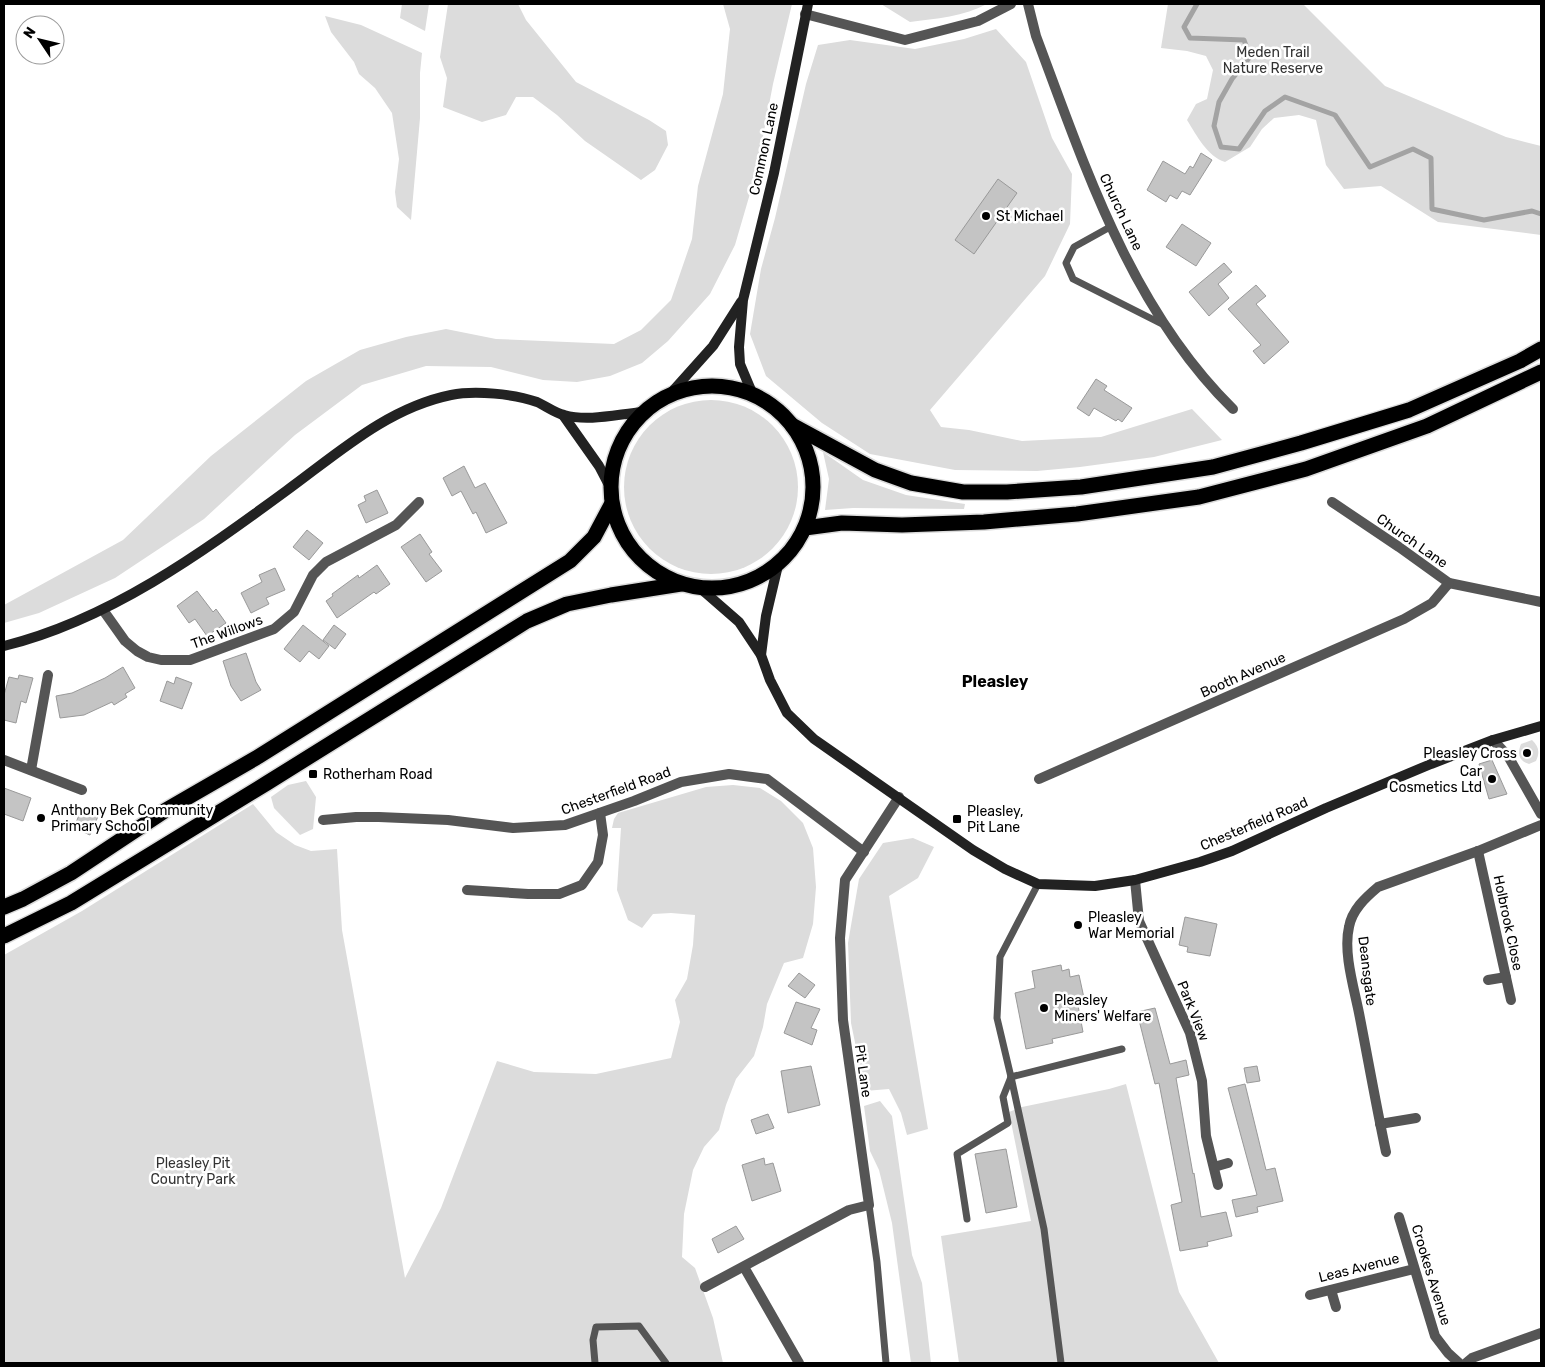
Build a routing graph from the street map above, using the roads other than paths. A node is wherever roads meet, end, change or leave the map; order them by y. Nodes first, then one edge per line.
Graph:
1 (1011, 4) edge
2 (1028, 4) edge
3 (807, 9) edge
4 (1110, 227) junction
5 (743, 300) junction
6 (1164, 325) junction
7 (1541, 349) edge
8 (1541, 372) edge
9 (670, 394) junction
10 (753, 395) junction
11 (1233, 409) dead end
12 (643, 412) junction
13 (563, 415) junction
14 (792, 425) junction
15 (611, 490) junction
16 (419, 502) dead end
17 (1332, 502) dead end
18 (611, 505) junction
19 (805, 528) junction
20 (779, 561) junction
21 (1449, 583) junction
22 (681, 584) junction
23 (700, 588) junction
24 (1541, 602) edge
25 (103, 610) junction
26 (4, 646) edge
27 (761, 655) junction
28 (48, 675) dead end
29 (1541, 726) edge
30 (1493, 740) junction
31 (4, 760) edge
32 (31, 770) junction
33 (1039, 779) dead end
34 (82, 790) dead end
35 (899, 797) junction
36 (600, 813) junction
37 (1541, 814) edge
38 (324, 820) dead end
39 (1541, 826) edge
40 (1478, 851) junction
41 (864, 852) junction
42 (1135, 880) junction
43 (1038, 884) junction
44 (467, 890) dead end
45 (4, 907) edge
46 (4, 936) edge
47 (1506, 977) junction
48 (1488, 980) dead end
49 (1511, 1000) dead end
50 (1122, 1049) dead end
51 (1011, 1076) junction
52 (1416, 1118) dead end
53 (1380, 1124) junction
54 (1386, 1152) dead end
55 (1228, 1164) dead end
56 (1214, 1167) junction
57 (1218, 1185) dead end
58 (869, 1205) junction
59 (1399, 1217) dead end
60 (967, 1219) dead end
61 (744, 1267) junction
62 (1414, 1269) junction
63 (705, 1287) dead end
64 (1331, 1290) junction
65 (1310, 1295) dead end
66 (1336, 1308) dead end
67 (1541, 1333) edge
68 (595, 1363) edge
69 (666, 1363) edge
70 (799, 1363) edge
71 (886, 1363) edge
72 (1061, 1363) edge
73 (1459, 1363) edge
74 (1466, 1363) edge

1 - 3 street
2 - 4 street, Church Lane
3 - 5 main road, Common Lane
4 - 6 street, Church Lane
4 - 6 lane
5 - 9 main road
5 - 10 main road
6 - 11 street, Church Lane
7 - 14 highway
8 - 19 highway
9 - 10 highway
9 - 12 highway
10 - 14 highway
12 - 13 main road
12 - 15 highway
13 - 15 main road
13 - 25 main road
14 - 19 highway
15 - 18 highway
16 - 25 street, The Willows
17 - 21 street, Church Lane
18 - 22 highway
18 - 45 highway
19 - 20 highway
20 - 23 highway
20 - 27 main road
21 - 24 street, Church Lane
21 - 33 street, Booth Avenue
22 - 23 highway
22 - 46 highway
23 - 27 main road
25 - 26 main road
27 - 35 main road, Chesterfield Road
28 - 32 street
29 - 30 main road, Chesterfield Road
30 - 37 street
30 - 42 main road, Chesterfield Road
31 - 32 street
32 - 34 street
35 - 41 street, Pit Lane
35 - 43 main road, Chesterfield Road
36 - 38 street, Chesterfield Road
36 - 41 street, Chesterfield Road
36 - 44 street
39 - 40 street, Deansgate
40 - 47 street, Holbrook Close
40 - 53 street, Deansgate
41 - 58 street, Pit Lane
42 - 43 main road, Chesterfield Road
42 - 56 street, Park View
43 - 51 lane
47 - 48 street
47 - 49 street, Holbrook Close
50 - 51 lane
51 - 60 lane
51 - 72 lane
52 - 53 street
53 - 54 street, Deansgate
55 - 56 street
56 - 57 street, Park View
58 - 61 street
58 - 71 lane, Pit Lane
59 - 62 street, Crookes Avenue
61 - 63 street
61 - 70 street
62 - 64 street, Leas Avenue
62 - 73 street, Crookes Avenue
64 - 65 street, Leas Avenue
64 - 66 street
67 - 74 street
68 - 69 lane

